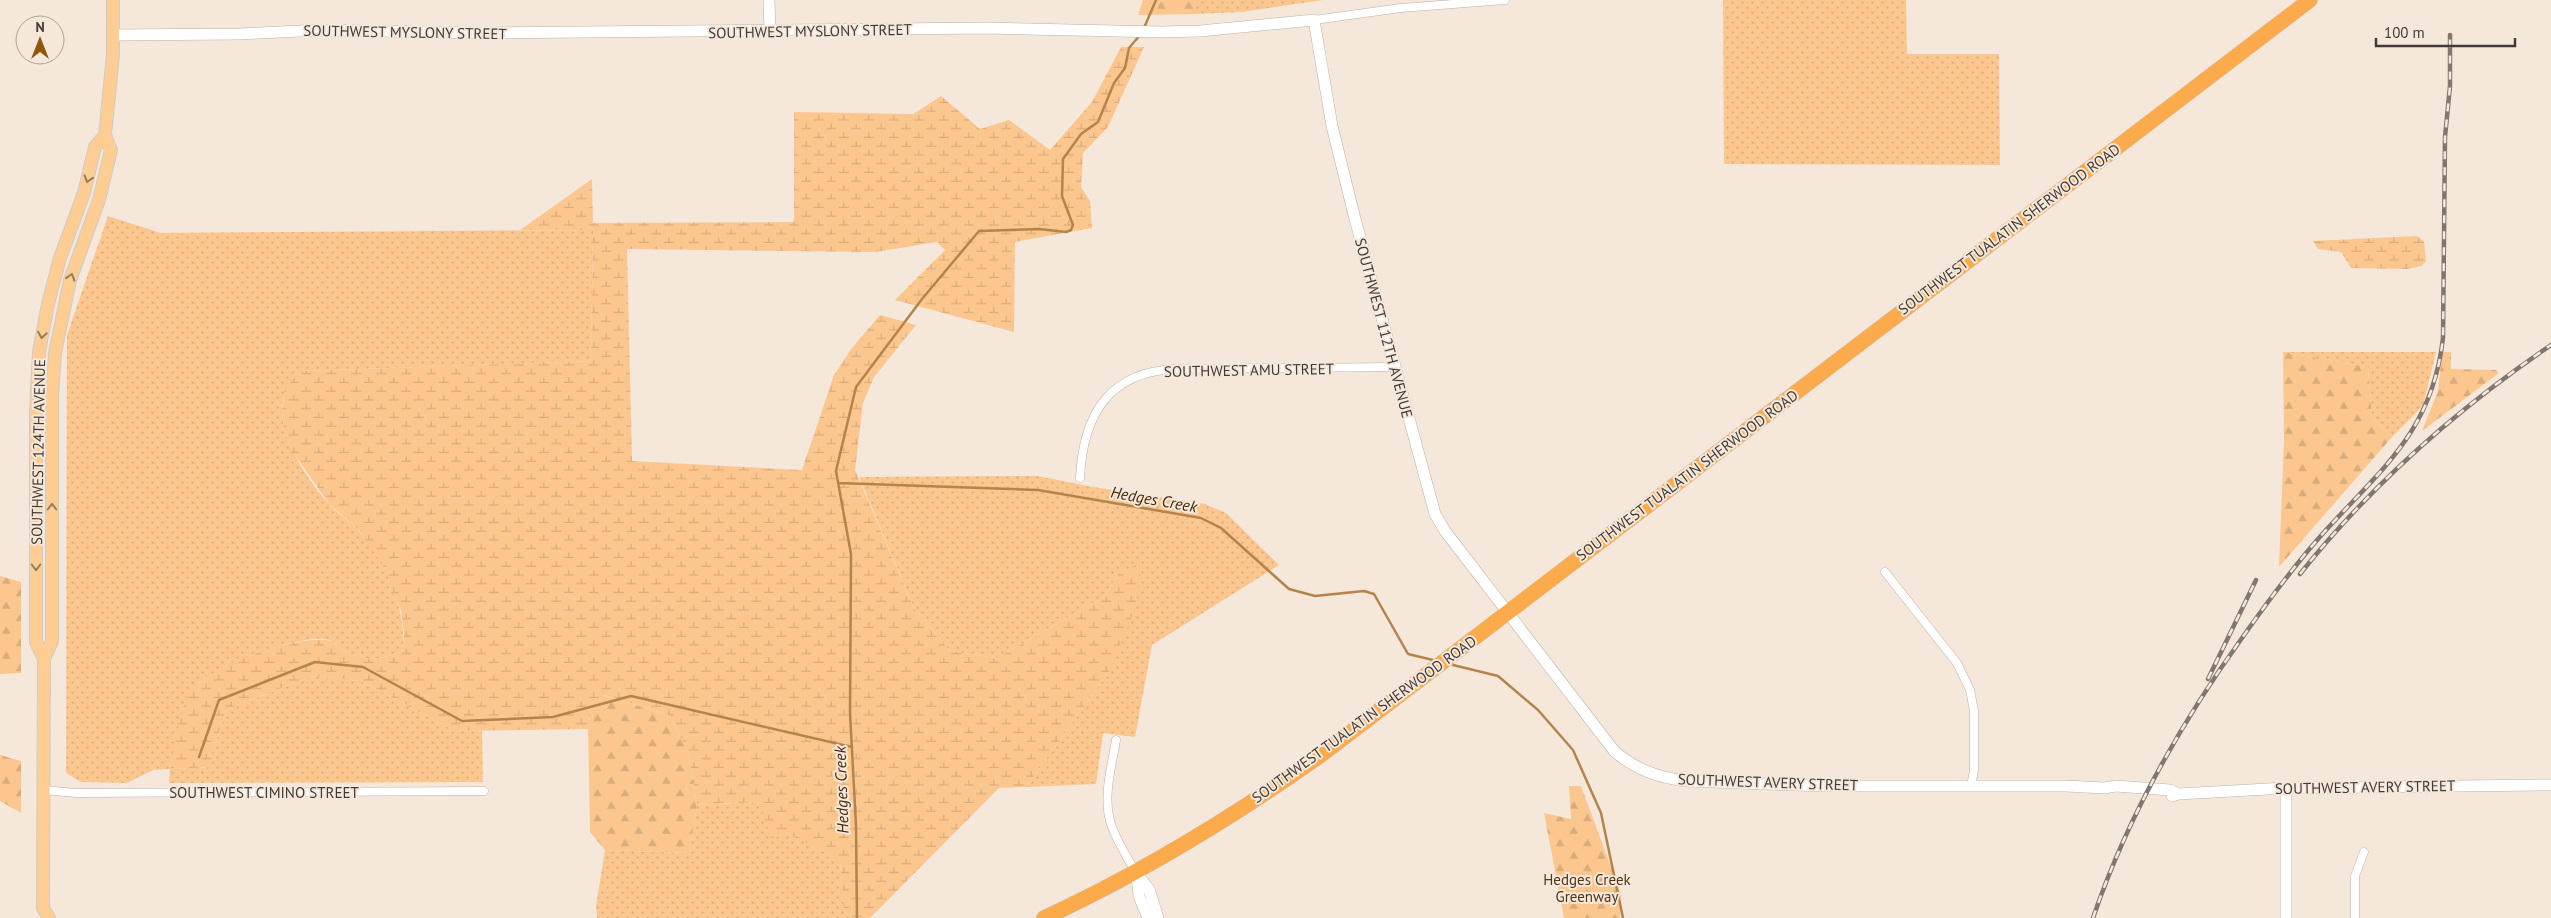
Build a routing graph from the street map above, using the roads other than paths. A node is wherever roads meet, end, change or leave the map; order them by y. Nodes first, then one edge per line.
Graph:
1 (113, 0) edge
2 (770, 0) edge
3 (1505, 0) edge
4 (2310, 0) edge
5 (1314, 20) junction
6 (770, 31) junction
7 (113, 35) junction
8 (1394, 367) junction
9 (1080, 478) dead end
10 (1885, 572) dead end
11 (1508, 613) junction
12 (1116, 740) dead end
13 (2551, 785) edge
14 (1972, 786) junction
15 (2286, 788) junction
16 (44, 790) junction
17 (484, 790) dead end
18 (2364, 852) dead end
19 (1136, 873) junction
20 (43, 915) edge
21 (1044, 918) edge
22 (1148, 918) edge
23 (1158, 918) edge
24 (2286, 918) edge
25 (2355, 918) edge

1 - 7 main road, SOUTHWEST 124TH AVENUE
2 - 6 street
3 - 5 street, SOUTHWEST MYSLONY STREET
4 - 11 highway, SOUTHWEST TUALATIN SHERWOOD ROAD
5 - 6 street, SOUTHWEST MYSLONY STREET
5 - 8 street, SOUTHWEST 112TH AVENUE
6 - 7 street, SOUTHWEST MYSLONY STREET
7 - 16 main road, SOUTHWEST 124TH AVENUE
8 - 9 street, SOUTHWEST AMU STREET
8 - 11 street, SOUTHWEST 112TH AVENUE
10 - 14 street
11 - 14 street, SOUTHWEST AVERY STREET
11 - 19 highway, SOUTHWEST TUALATIN SHERWOOD ROAD
12 - 19 street
13 - 15 street, SOUTHWEST AVERY STREET
14 - 15 street, SOUTHWEST AVERY STREET
15 - 24 street
16 - 17 street, SOUTHWEST CIMINO STREET
16 - 20 main road, SOUTHWEST 124TH AVENUE
18 - 25 street
19 - 21 highway, SOUTHWEST TUALATIN SHERWOOD ROAD
19 - 22 street
19 - 23 street

